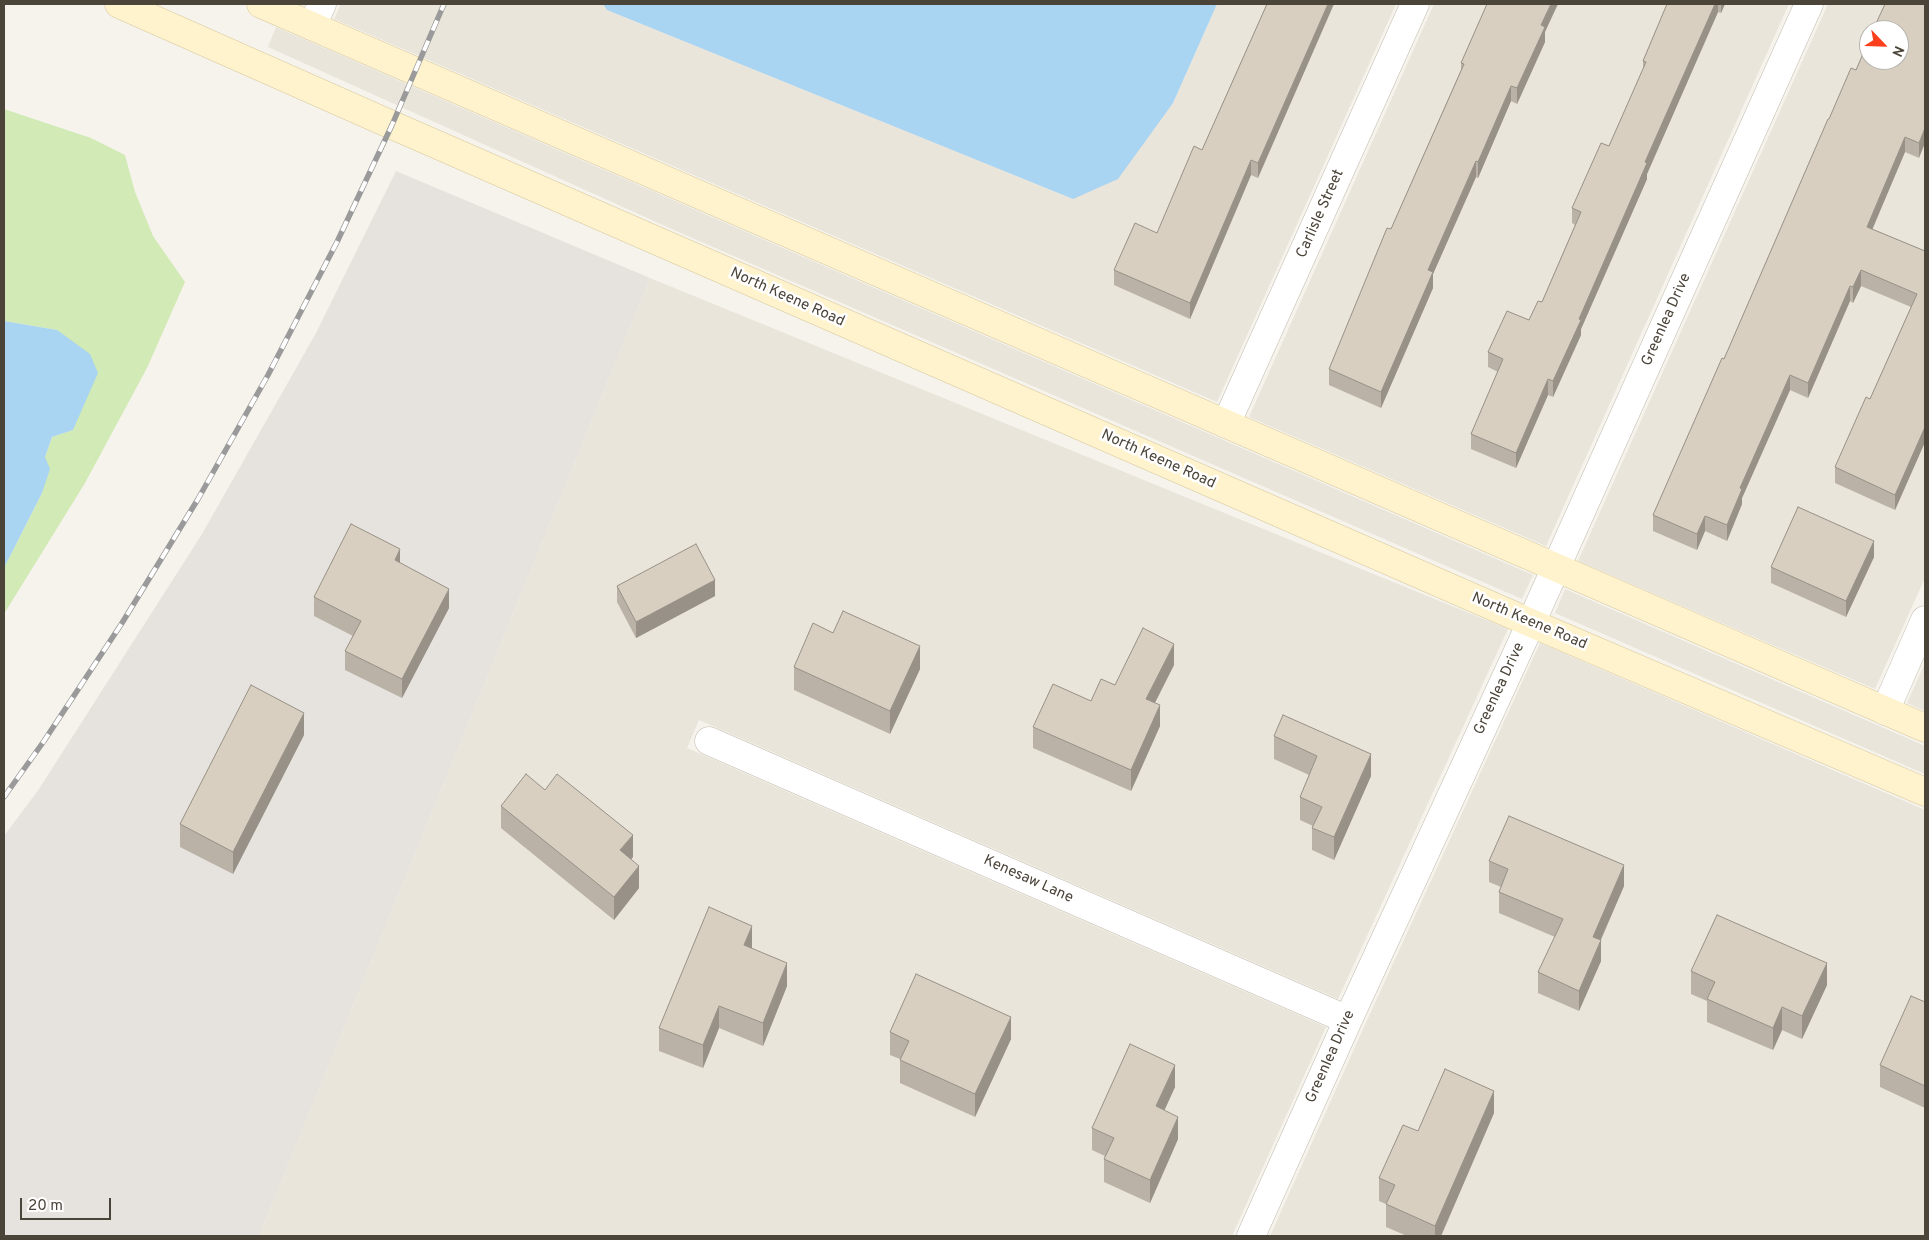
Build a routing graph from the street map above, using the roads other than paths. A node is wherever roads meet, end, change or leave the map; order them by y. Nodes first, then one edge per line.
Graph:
1 (119, 4) edge
2 (261, 4) edge
3 (1415, 4) edge
4 (1809, 4) edge
5 (317, 15) edge
6 (1226, 424) junction
7 (1555, 568) junction
8 (1925, 620) edge
9 (1531, 622) junction
10 (1885, 711) junction
11 (1925, 728) edge
12 (709, 741) dead end
13 (1925, 792) edge
14 (1348, 1020) junction
15 (1251, 1236) edge

1 - 9 main road, North Keene Road
2 - 5 main road
3 - 6 street, Carlisle Street
4 - 7 street, Greenlea Drive
5 - 6 main road
6 - 7 main road
7 - 9 street, Greenlea Drive
7 - 10 main road
8 - 10 street
9 - 13 main road, North Keene Road
9 - 14 street, Greenlea Drive
10 - 11 main road
12 - 14 street, Kenesaw Lane
14 - 15 street, Greenlea Drive

